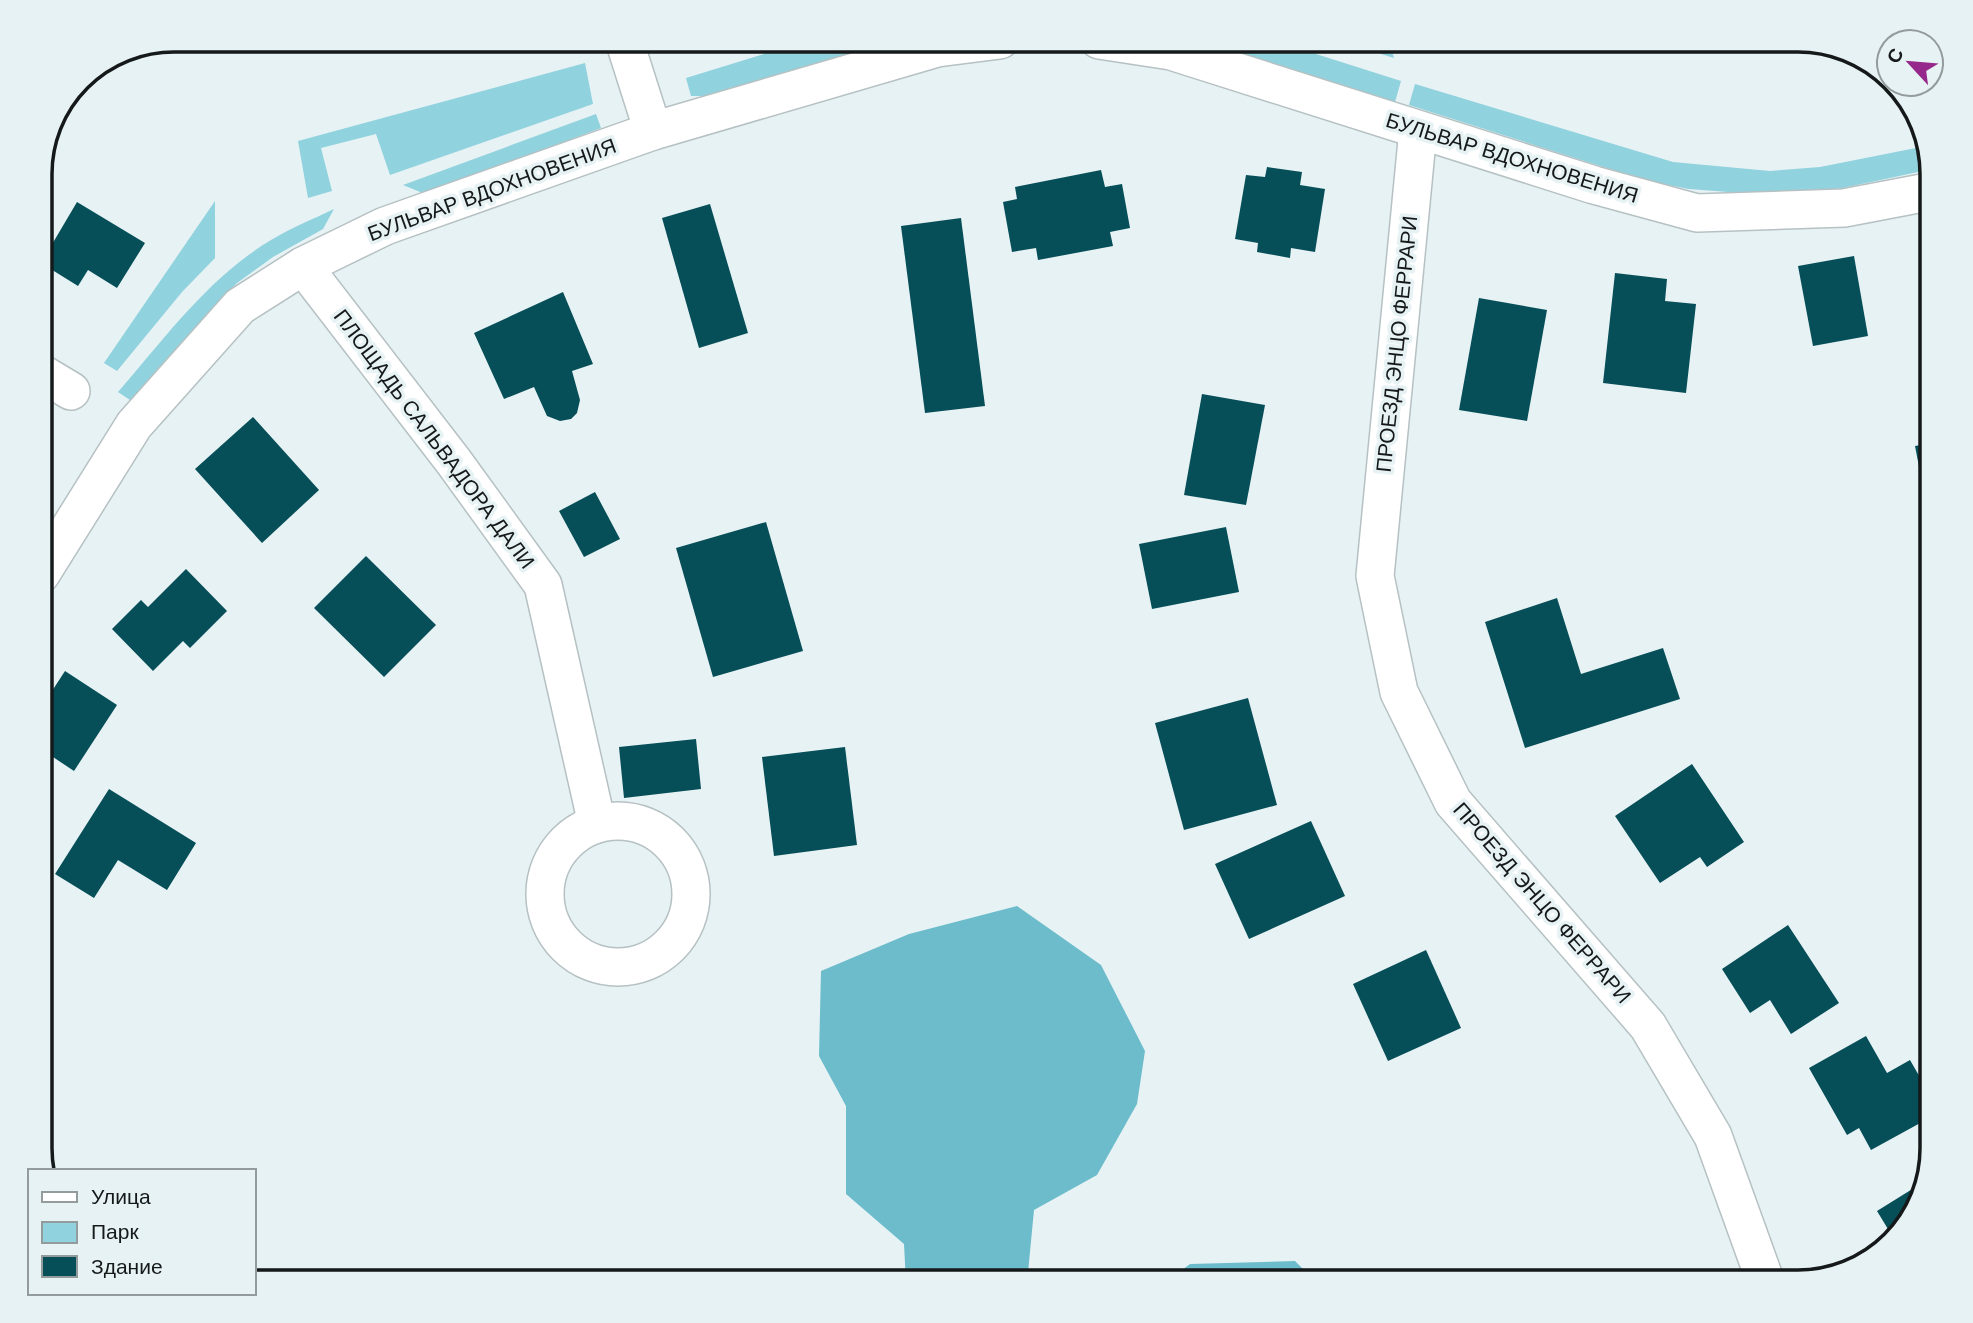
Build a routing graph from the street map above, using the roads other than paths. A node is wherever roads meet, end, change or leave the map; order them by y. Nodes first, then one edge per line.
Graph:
1 (628, 52) edge
2 (923, 52) edge
3 (1174, 52) edge
4 (1418, 130) junction
5 (653, 131) junction
6 (1920, 193) edge
7 (303, 266) junction
8 (53, 555) edge
9 (597, 824) junction
10 (1761, 1270) edge

1 - 5 street
2 - 5 street, БУЛЬВАР ВДОХНОВЕНИЯ
3 - 4 street, БУЛЬВАР ВДОХНОВЕНИЯ
4 - 6 street, БУЛЬВАР ВДОХНОВЕНИЯ
4 - 10 street, ПРОЕЗД ЭНЦО ФЕРРАРИ
5 - 7 street, БУЛЬВАР ВДОХНОВЕНИЯ
7 - 8 street, БУЛЬВАР ВДОХНОВЕНИЯ
7 - 9 street, ПЛОЩАДЬ САЛЬВАДОРА ДАЛИ
9 - 9 street

